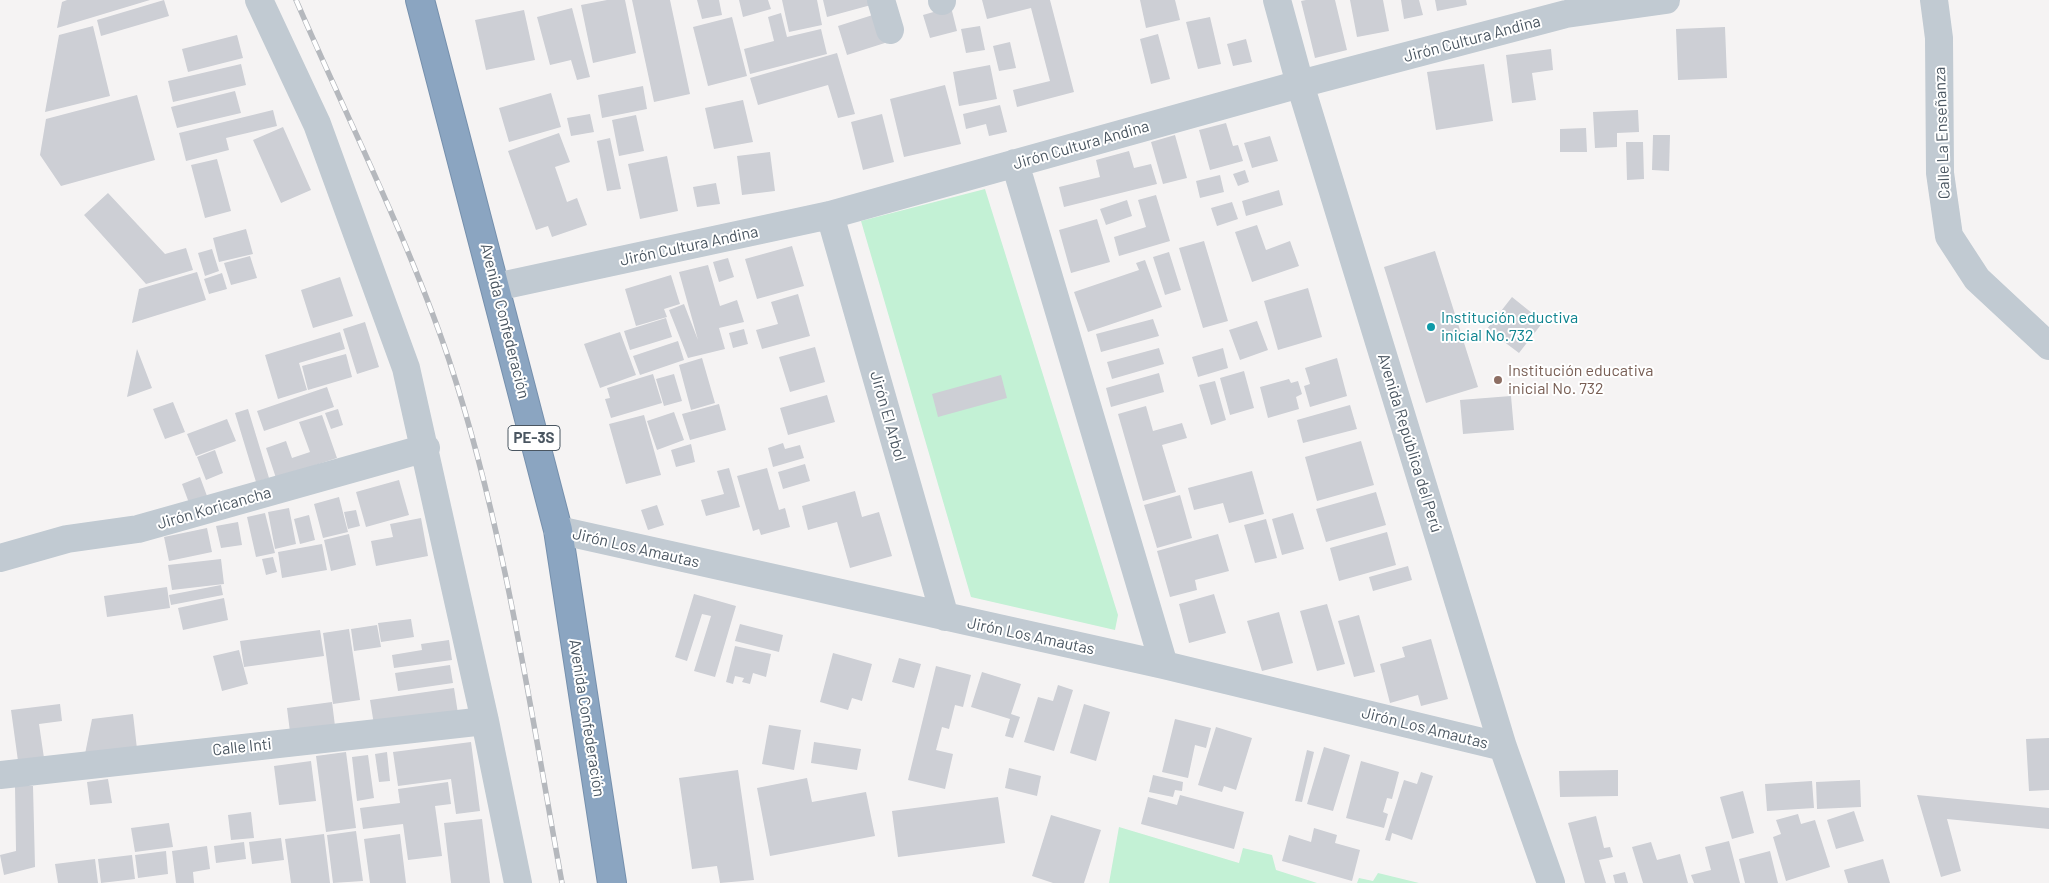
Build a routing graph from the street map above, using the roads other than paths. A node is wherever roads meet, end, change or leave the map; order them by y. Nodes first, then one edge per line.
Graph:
1 (259, 0) edge
2 (420, 0) edge
3 (881, 0) edge
4 (1276, 0) edge
5 (1666, 0) edge
6 (1934, 0) edge
7 (890, 30) dead end
8 (1300, 84) junction
9 (1015, 163) junction
10 (830, 216) junction
11 (496, 287) junction
12 (2049, 346) edge
13 (426, 448) junction
14 (558, 530) junction
15 (0, 558) edge
16 (945, 617) junction
17 (1164, 665) junction
18 (485, 721) junction
19 (1503, 747) junction
20 (0, 775) edge
21 (518, 883) edge
22 (612, 883) edge
23 (1551, 883) edge

1 - 13 street
2 - 11 highway, Avenida Confederación / PE-3S
3 - 7 street
4 - 8 street, Avenida República del Perú
5 - 8 street, Jirón Cultura Andina
6 - 12 street, Calle La Enseñanza
8 - 9 street, Jirón Cultura Andina
8 - 19 street, Avenida República del Perú
9 - 10 street, Jirón Cultura Andina
9 - 17 street
10 - 11 street, Jirón Cultura Andina
10 - 16 street, Jirón El Arbol
11 - 14 highway, Avenida Confederación / PE-3S
13 - 15 street, Jirón Koricancha
13 - 18 street
14 - 16 street, Jirón Los Amautas
14 - 22 highway, Avenida Confederación / PE-3S
16 - 17 street, Jirón Los Amautas
17 - 19 street, Jirón Los Amautas
18 - 20 street, Calle Inti
18 - 21 street
19 - 23 street, Avenida República del Perú

